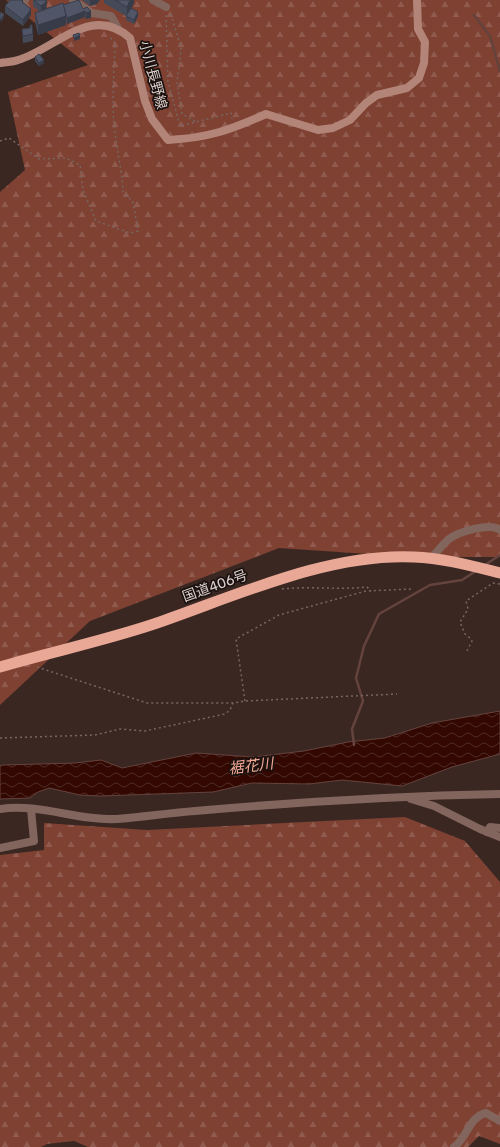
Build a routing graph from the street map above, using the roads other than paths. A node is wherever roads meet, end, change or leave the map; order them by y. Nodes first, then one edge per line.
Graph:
1 (73, 0) edge
2 (153, 0) edge
3 (416, 0) edge
4 (166, 7) road end
5 (119, 30) junction
6 (0, 63) edge
7 (500, 530) edge
8 (431, 558) junction
9 (500, 573) edge
10 (0, 667) edge
11 (500, 794) edge
12 (404, 798) junction
13 (0, 808) edge
14 (31, 809) junction
15 (500, 828) edge
16 (487, 832) junction
17 (500, 837) edge
18 (0, 848) edge
19 (500, 1121) edge
20 (454, 1147) edge

1 - 5 street
2 - 4 street
3 - 5 main road, 小川長野線
5 - 6 main road
7 - 8 street
8 - 9 highway, 国道406号
8 - 10 highway, 国道406号
11 - 12 street
12 - 14 street
12 - 16 street
13 - 14 street
14 - 18 street
15 - 16 street
16 - 17 street
19 - 20 street

